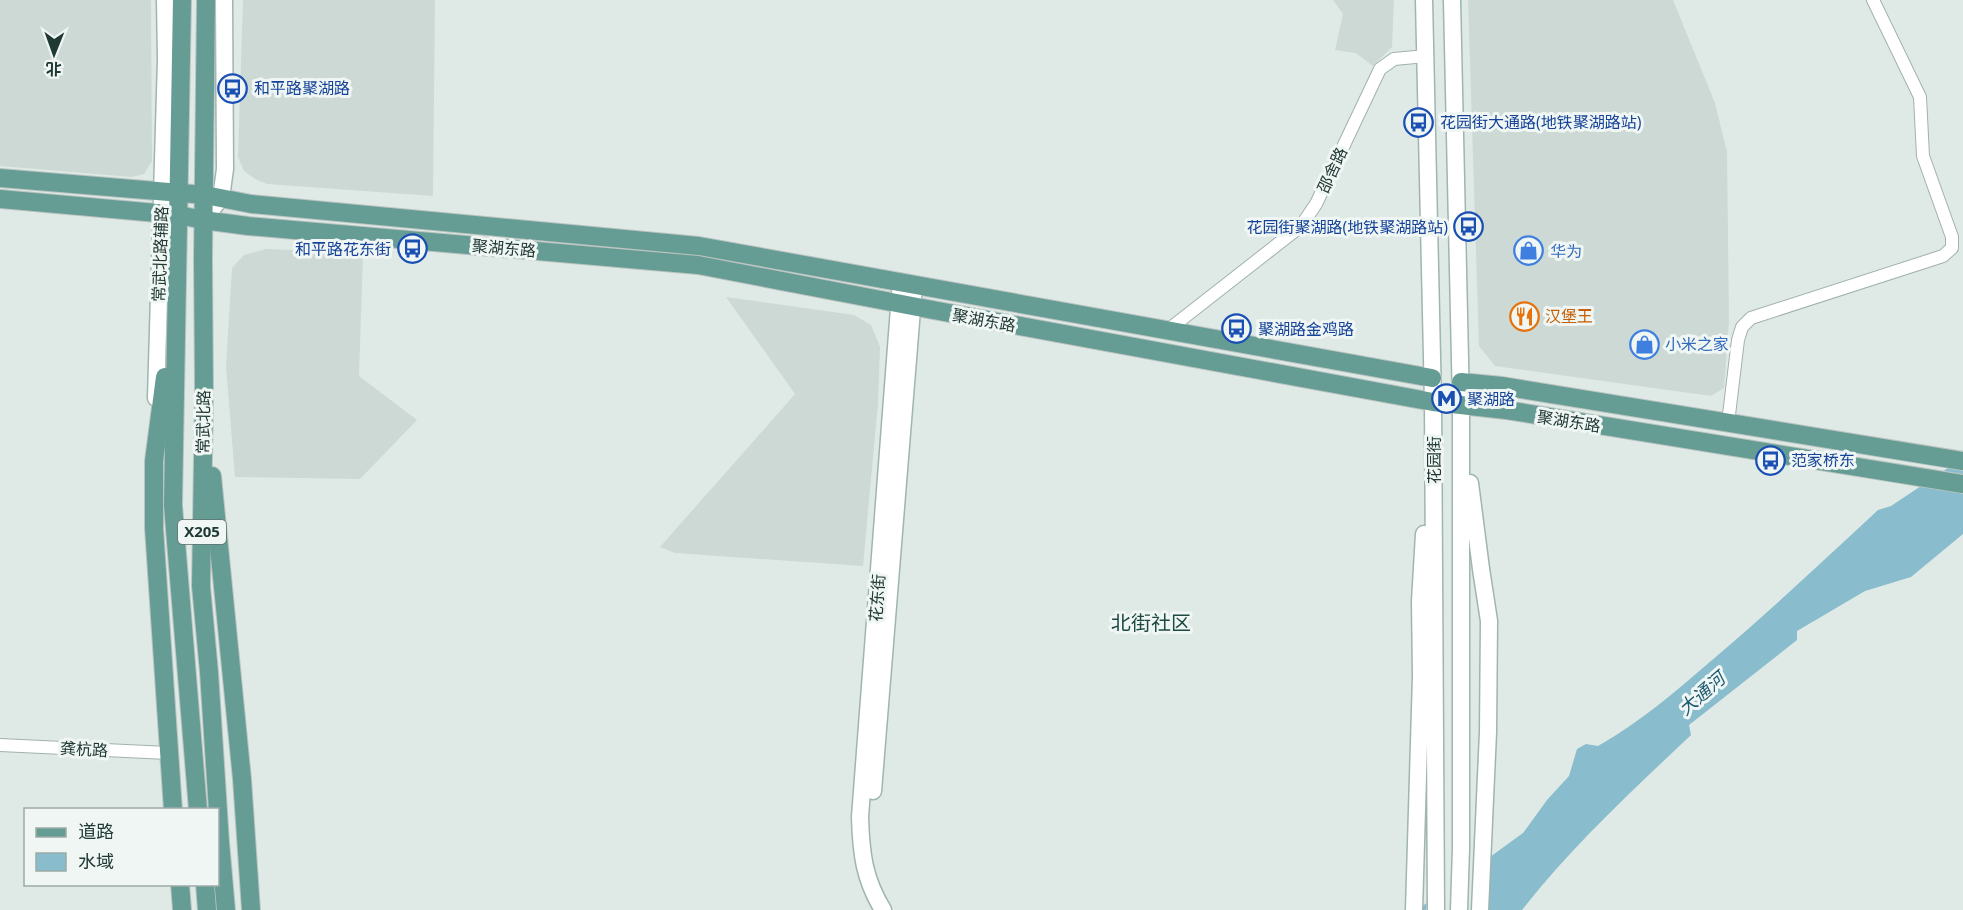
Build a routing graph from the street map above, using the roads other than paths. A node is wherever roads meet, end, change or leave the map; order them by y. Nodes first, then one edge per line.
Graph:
1 (165, 0) edge
2 (183, 0) edge
3 (206, 0) edge
4 (224, 0) edge
5 (1424, 0) edge
6 (1452, 0) edge
7 (1873, 0) edge
8 (1426, 56) junction
9 (0, 178) edge
10 (171, 192) junction
11 (213, 197) junction
12 (0, 199) edge
13 (170, 214) junction
14 (203, 220) junction
15 (178, 277) junction
16 (908, 283) junction
17 (906, 305) junction
18 (1168, 330) junction
19 (1432, 378) junction
20 (1461, 382) junction
21 (204, 392) junction
22 (1433, 402) junction
23 (1461, 405) junction
24 (1728, 423) junction
25 (1956, 460) edge
26 (154, 461) junction
27 (1963, 484) edge
28 (173, 505) junction
29 (0, 745) edge
30 (168, 753) junction
31 (173, 808) edge
32 (198, 808) edge
33 (218, 808) edge
34 (219, 827) edge
35 (180, 886) edge
36 (205, 886) edge
37 (1414, 908) edge
38 (182, 910) edge
39 (207, 910) edge
40 (226, 910) edge
41 (251, 910) edge
42 (884, 910) edge
43 (895, 910) edge
44 (1436, 910) edge
45 (1459, 910) edge
46 (1480, 910) edge

1 - 10 main road, 常武北路辅路
2 - 10 main road, 常武北路 / X205
3 - 11 main road, 常武北路 / X205
4 - 11 main road
5 - 8 main road, 花园街
6 - 20 main road, 花园街
7 - 24 street
8 - 18 street, 邵舍路
8 - 19 main road, 花园街
9 - 10 main road, 聚湖东路
10 - 11 main road, 聚湖东路
10 - 13 main road, 常武北路 / X205
11 - 14 main road, 常武北路 / X205
11 - 16 main road, 聚湖东路
12 - 13 main road, 聚湖东路
13 - 14 main road, 聚湖东路
13 - 15 main road, 常武北路 / X205
13 - 26 main road, 常武北路辅路
14 - 17 main road, 聚湖东路
14 - 21 main road, 常武北路 / X205
15 - 26 main road
15 - 28 main road, 常武北路 / X205
16 - 17 main road, 花东街
16 - 18 main road, 聚湖东路
17 - 22 main road, 聚湖东路
17 - 42 main road, 花东街
17 - 43 main road, 花东街
18 - 19 main road, 聚湖东路
19 - 20 main road, 聚湖东路
19 - 22 main road, 花园街
20 - 23 main road, 花园街
20 - 24 main road, 聚湖东路
21 - 33 main road, 常武北路 / X205
21 - 41 main road
22 - 23 main road, 聚湖东路
22 - 37 main road
22 - 44 main road, 花园街
23 - 27 main road, 聚湖东路
23 - 45 main road, 花园街
23 - 46 main road
24 - 25 main road, 聚湖东路
26 - 28 main road, 常武北路辅路
26 - 30 main road
28 - 32 main road, 常武北路 / X205
29 - 30 street, 龚杭路
30 - 31 main road
34 - 40 main road, 常武北路 / X205
35 - 38 main road
36 - 39 main road

